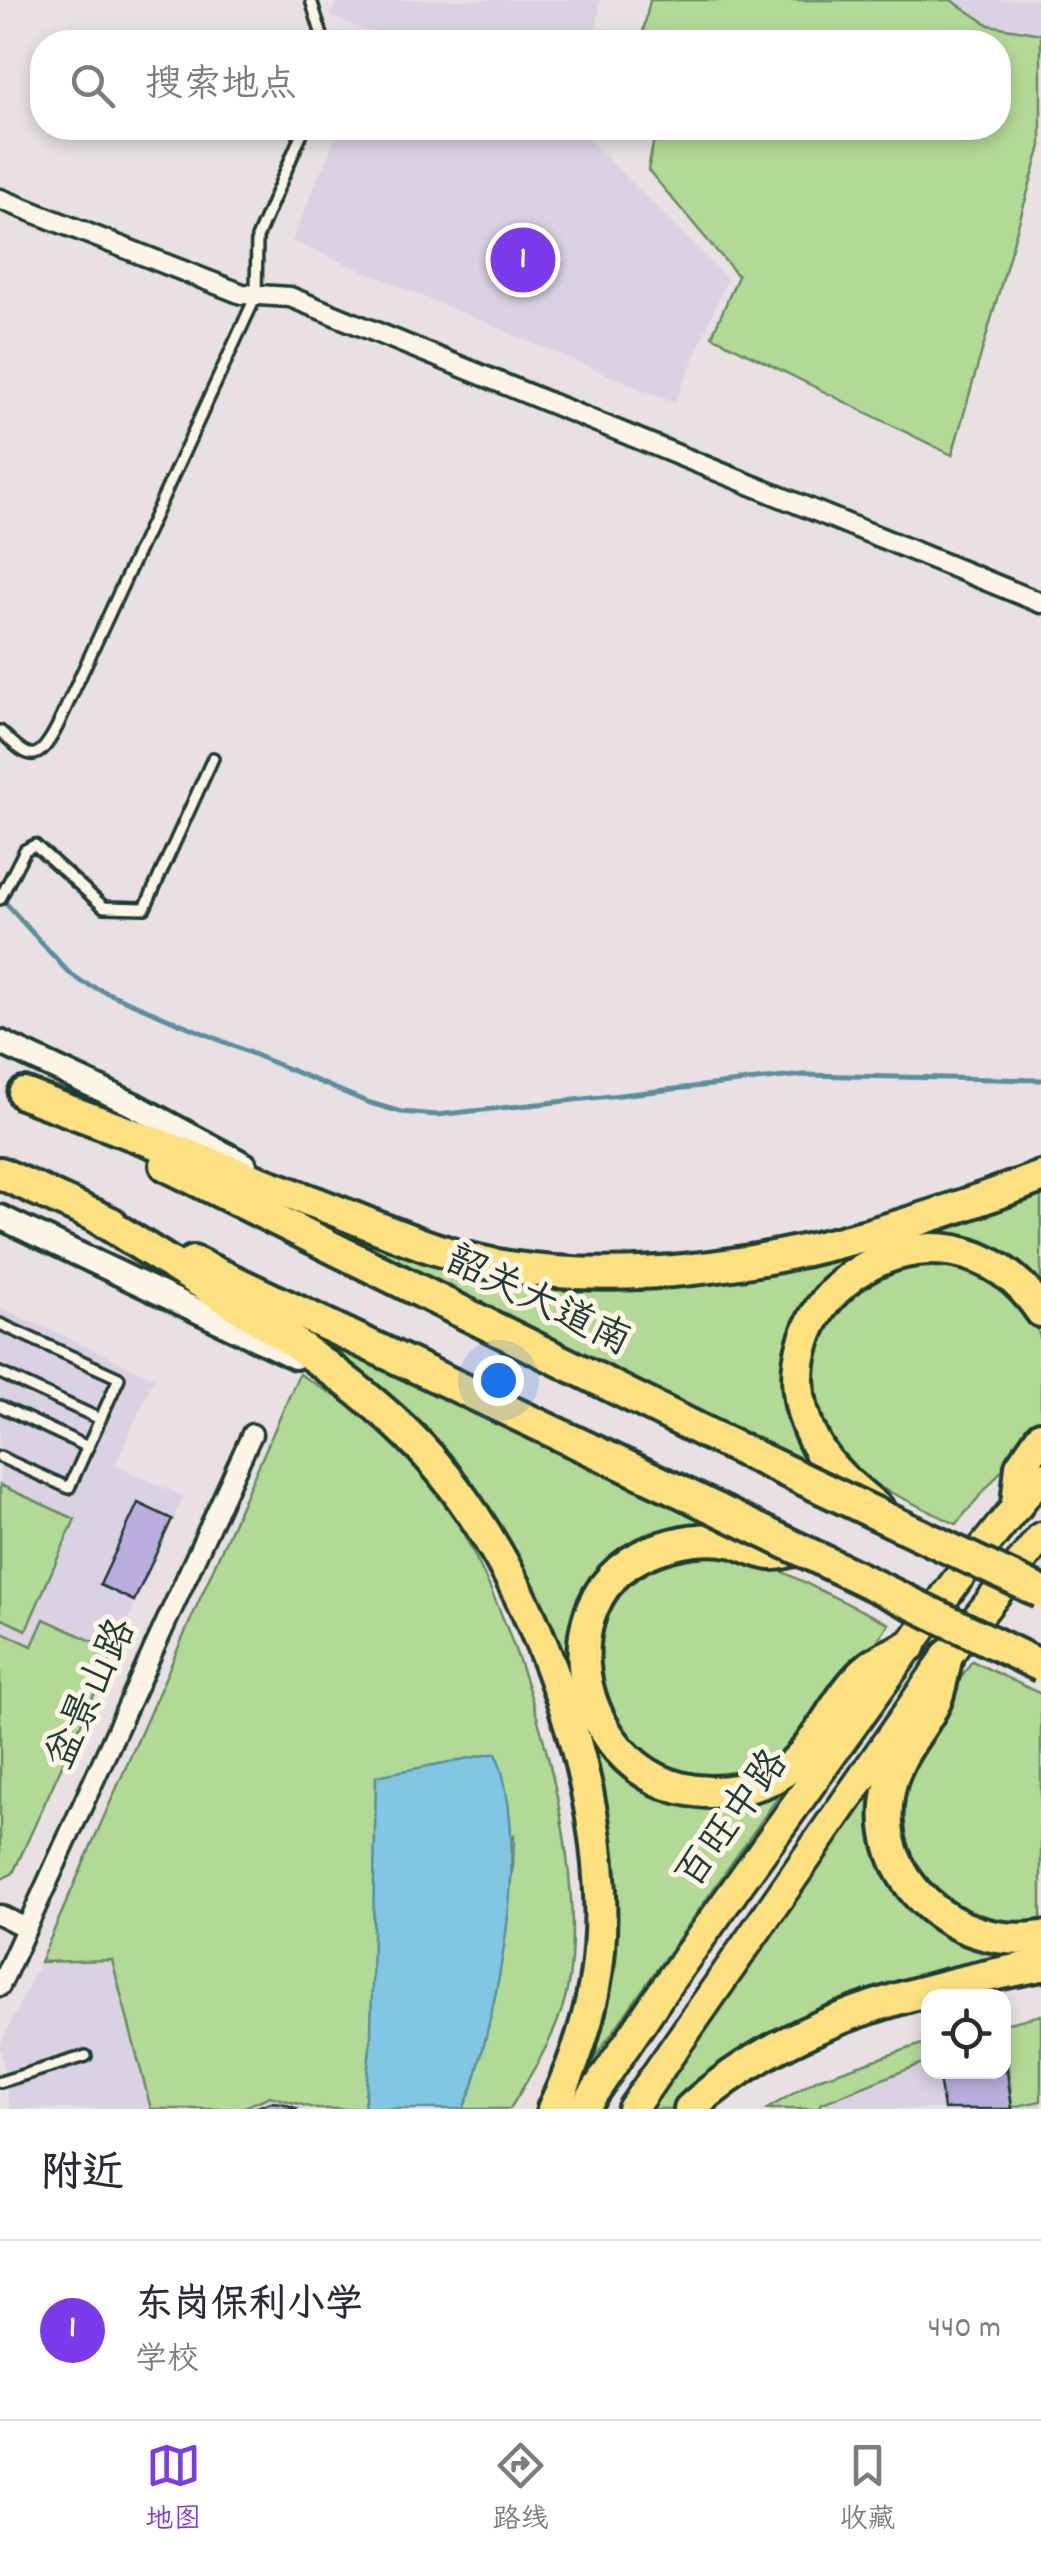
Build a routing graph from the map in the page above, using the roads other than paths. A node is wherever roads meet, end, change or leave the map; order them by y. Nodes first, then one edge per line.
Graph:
1 (312, 0) edge
2 (321, 30) edge
3 (299, 140) edge
4 (0, 199) edge
5 (256, 296) junction
6 (1041, 603) edge
7 (0, 730) edge
8 (213, 758) dead end
9 (0, 899) edge
10 (0, 1042) edge
11 (12, 1089) edge
12 (0, 1173) edge
13 (1041, 1178) edge
14 (304, 1198) junction
15 (94, 1216) junction
16 (0, 1217) edge
17 (1041, 1311) edge
18 (0, 1324) edge
19 (0, 1373) edge
20 (348, 1381) junction
21 (0, 1406) edge
22 (100, 1419) junction
23 (252, 1434) dead end
24 (1041, 1437) edge
25 (88, 1447) junction
26 (0, 1457) edge
27 (1041, 1476) edge
28 (1017, 1505) junction
29 (890, 1520) junction
30 (1041, 1537) edge
31 (800, 1549) junction
32 (1041, 1592) edge
33 (911, 1645) junction
34 (947, 1656) junction
35 (1041, 1666) edge
36 (0, 1915) edge
37 (26, 1928) junction
38 (1041, 1937) edge
39 (1041, 1965) edge
40 (0, 1986) edge
41 (86, 2056) dead end
42 (0, 2082) edge
43 (553, 2109) edge
44 (583, 2109) edge
45 (632, 2109) edge
46 (690, 2109) edge

1 - 2 lane
3 - 5 lane
4 - 5 street
5 - 6 street
5 - 7 lane
8 - 9 lane
10 - 14 street
11 - 14 highway
11 - 29 highway, 韶关大道南, bridge
12 - 15 highway
13 - 14 highway
15 - 20 highway
15 - 31 highway, bridge
16 - 20 street
17 - 29 highway
18 - 22 lane
19 - 22 lane
20 - 43 highway
21 - 25 lane
22 - 25 lane
23 - 37 street, 盆景山路
24 - 28 highway
25 - 26 lane
27 - 28 main road, 百旺中路
28 - 33 main road, 百旺中路
29 - 32 highway, 韶关大道南, bridge
30 - 34 main road, 百旺中路
31 - 33 highway
31 - 35 highway, bridge
33 - 44 main road, 百旺中路
34 - 38 highway
34 - 45 main road, 百旺中路
36 - 37 street
37 - 40 street, 盆景山路
39 - 46 highway
41 - 42 lane

